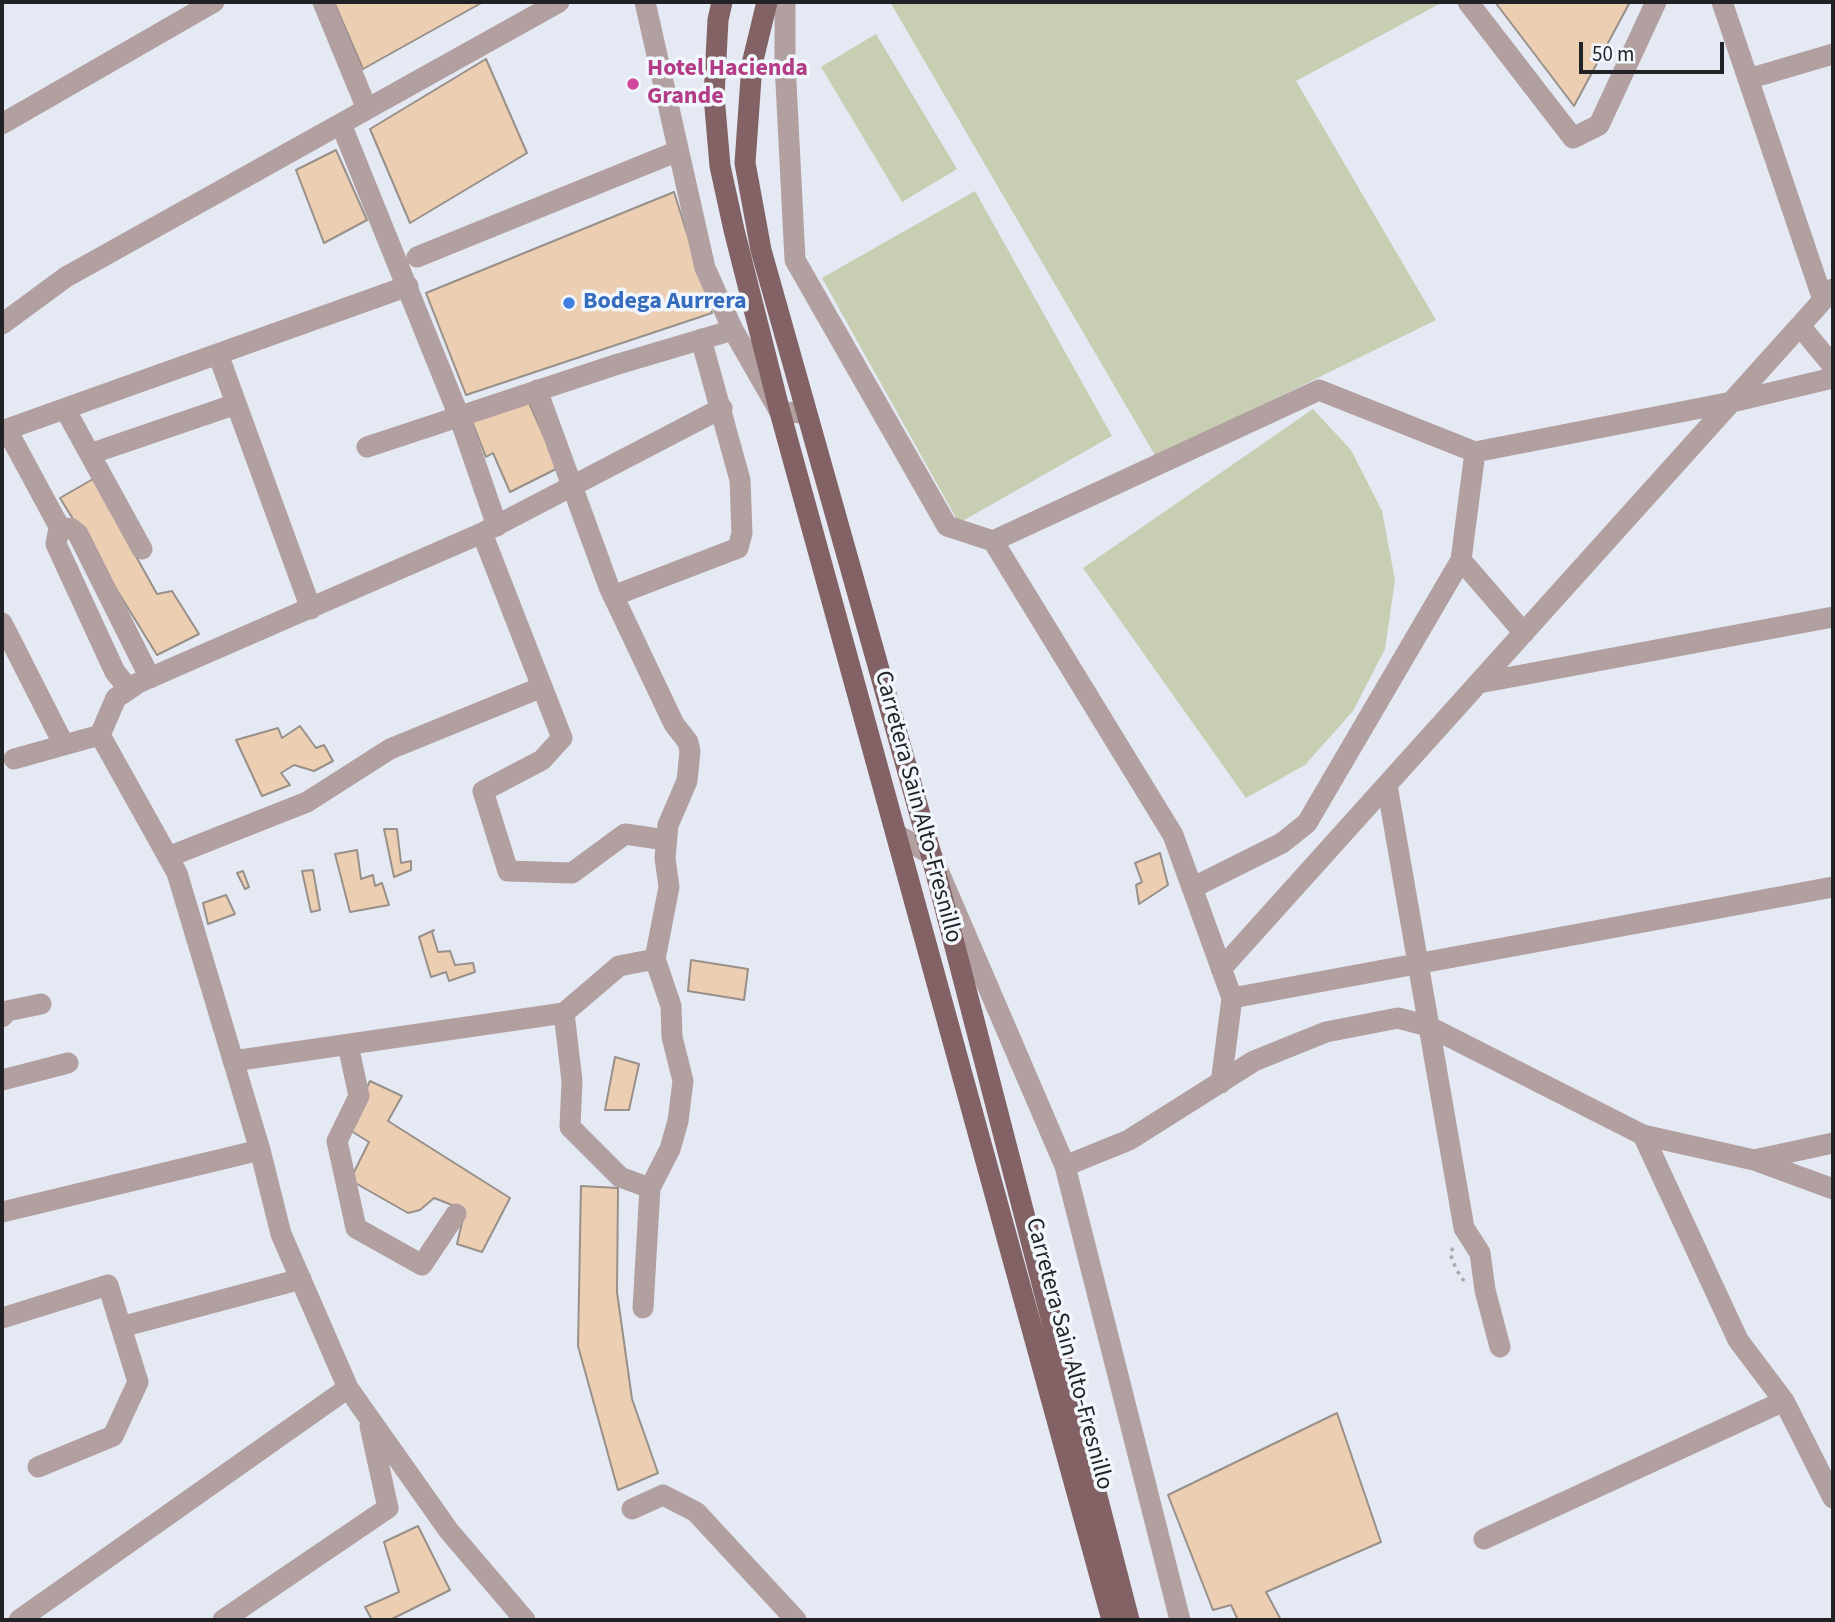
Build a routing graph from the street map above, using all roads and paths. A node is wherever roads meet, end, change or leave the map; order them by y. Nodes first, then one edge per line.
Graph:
1 (214, 2) edge
2 (323, 2) edge
3 (558, 2) edge
4 (645, 2) edge
5 (722, 2) edge
6 (767, 2) edge
7 (785, 2) edge
8 (1468, 2) edge
9 (1656, 2) edge
10 (1722, 2) edge
11 (1833, 54) edge
12 (1748, 79) junction
13 (367, 109) junction
14 (2, 124) edge
15 (341, 124) junction
16 (678, 151) junction
17 (417, 257) dead end
18 (408, 286) junction
19 (1828, 295) edge
20 (2, 324) edge
21 (1800, 327) junction
22 (733, 330) junction
23 (701, 339) junction
24 (218, 354) junction
25 (1833, 366) edge
26 (1833, 378) edge
27 (537, 390) junction
28 (1732, 402) junction
29 (236, 404) junction
30 (722, 408) junction
31 (65, 409) junction
32 (780, 412) junction
33 (805, 412) junction
34 (459, 416) junction
35 (4, 430) edge
36 (367, 447) dead end
37 (1475, 452) junction
38 (90, 454) junction
39 (572, 486) junction
40 (490, 529) junction
41 (61, 530) junction
42 (993, 541) junction
43 (142, 549) dead end
44 (1461, 561) junction
45 (613, 596) junction
46 (312, 609) junction
47 (1833, 617) edge
48 (2, 623) edge
49 (1524, 633) junction
50 (10, 659) edge
51 (150, 678) junction
52 (1479, 683) junction
53 (542, 687) junction
54 (129, 689) junction
55 (100, 735) junction
56 (64, 746) junction
57 (14, 759) dead end
58 (1387, 785) junction
59 (899, 836) junction
60 (666, 840) junction
61 (931, 854) junction
62 (168, 857) junction
63 (1833, 887) edge
64 (1192, 888) junction
65 (655, 959) junction
66 (1417, 964) junction
67 (1221, 969) junction
68 (1232, 998) junction
69 (41, 1004) dead end
70 (564, 1013) junction
71 (2, 1017) edge
72 (1428, 1027) junction
73 (348, 1045) junction
74 (233, 1061) junction
75 (68, 1063) dead end
76 (2, 1080) edge
77 (1221, 1083) junction
78 (1643, 1135) junction
79 (1833, 1143) edge
80 (260, 1150) junction
81 (1754, 1160) junction
82 (1065, 1166) junction
83 (650, 1188) junction
84 (1833, 1189) edge
85 (2, 1212) edge
86 (456, 1213) dead end
87 (301, 1279) junction
88 (643, 1308) dead end
89 (2, 1318) edge
90 (121, 1327) junction
91 (1500, 1347) dead end
92 (348, 1388) junction
93 (1784, 1401) junction
94 (368, 1417) junction
95 (38, 1467) dead end
96 (1833, 1498) edge
97 (632, 1508) dead end
98 (1484, 1539) dead end
99 (19, 1620) edge
100 (223, 1620) edge
101 (525, 1620) edge
102 (796, 1620) edge
103 (1112, 1620) edge
104 (1129, 1620) edge
105 (1180, 1620) edge

1 - 14 street
2 - 13 street
3 - 13 street
4 - 16 street
5 - 32 main road, Carretera Sain Alto-Fresnillo
6 - 33 main road
7 - 42 street
8 - 9 street
10 - 12 street
11 - 12 street
12 - 19 street
13 - 15 street
15 - 18 street
15 - 20 street
16 - 17 street
16 - 22 street
18 - 24 street
18 - 34 street
19 - 21 street
21 - 25 street
21 - 28 street
22 - 23 street
22 - 32 street
23 - 27 street
23 - 30 street
24 - 29 street
24 - 31 street
26 - 28 street
27 - 34 street
27 - 39 street
28 - 37 street
28 - 49 street
29 - 38 street
29 - 46 street
30 - 39 street
30 - 45 street
31 - 35 street
31 - 38 street
32 - 33 street
32 - 59 main road, Carretera Sain Alto-Fresnillo
33 - 61 main road
34 - 36 street
34 - 40 street
35 - 41 street
37 - 42 street
37 - 44 street
38 - 43 street
39 - 40 street
39 - 45 street
40 - 46 street
40 - 53 street
41 - 51 street
41 - 54 street
42 - 64 street
44 - 49 street
44 - 64 street
45 - 60 street
46 - 51 street
47 - 52 street
48 - 50 street
49 - 52 street
50 - 56 street
51 - 54 street
52 - 58 street
53 - 60 street
53 - 62 street
54 - 55 street
55 - 56 street
55 - 62 street
56 - 57 street
58 - 66 street
58 - 67 street
59 - 61 street
59 - 103 main road, Carretera Sain Alto-Fresnillo
60 - 65 street
61 - 82 street
61 - 104 main road
62 - 74 street
63 - 66 street
64 - 67 street
65 - 70 street
65 - 83 street
66 - 68 street
66 - 72 street
67 - 68 street
68 - 77 street
69 - 71 street
70 - 73 street
70 - 83 street
72 - 77 street
72 - 78 street
72 - 91 street
73 - 74 street
73 - 86 street
74 - 80 street
75 - 76 street
77 - 82 street
78 - 81 street
78 - 93 street
79 - 81 street
80 - 85 street
80 - 87 street
81 - 84 street
82 - 105 street
83 - 88 street
87 - 90 street
87 - 92 street
89 - 90 street
90 - 95 street
92 - 94 street
92 - 99 street
93 - 96 street
93 - 98 street
94 - 100 street
94 - 101 street
97 - 102 street

